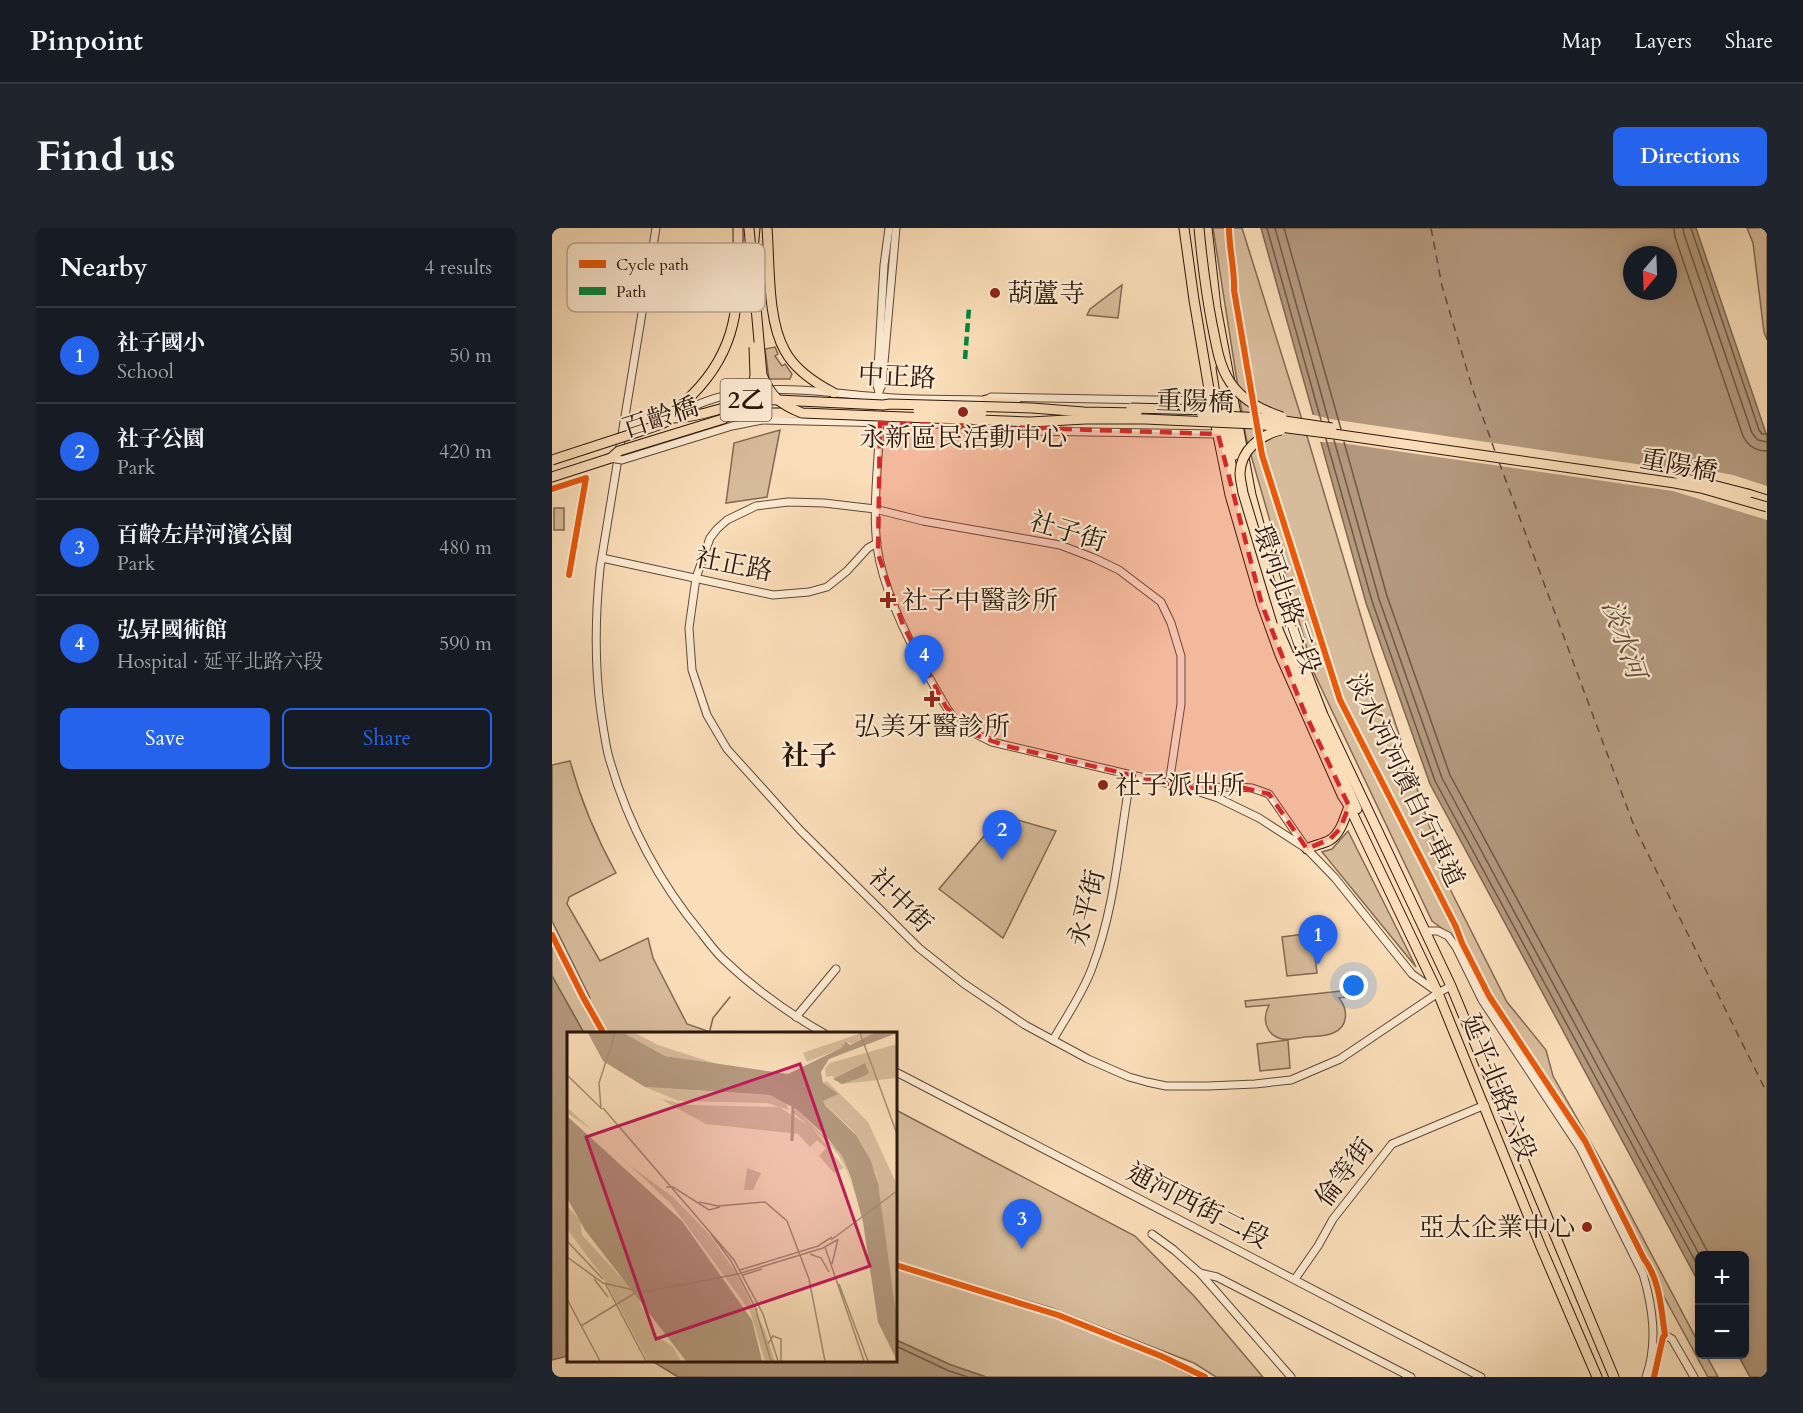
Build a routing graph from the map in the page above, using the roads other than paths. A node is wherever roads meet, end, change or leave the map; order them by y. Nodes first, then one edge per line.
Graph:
1 (656, 228) edge
2 (738, 228) edge
3 (749, 228) edge
4 (755, 228) edge
5 (767, 228) edge
6 (889, 228) edge
7 (896, 228) edge
8 (1184, 228) edge
9 (1199, 228) edge
10 (1207, 228) edge
11 (654, 243) edge
12 (738, 243) edge
13 (750, 243) edge
14 (754, 243) edge
15 (1216, 307) junction
16 (643, 312) edge
17 (735, 312) edge
18 (752, 312) edge
19 (756, 312) edge
20 (1232, 387) junction
21 (834, 393) junction
22 (848, 395) junction
23 (880, 398) junction
24 (929, 399) junction
25 (1225, 399) junction
26 (986, 400) junction
27 (1211, 401) junction
28 (918, 411) junction
29 (802, 412) junction
30 (900, 416) junction
31 (1218, 417) junction
32 (673, 418) junction
33 (723, 419) junction
34 (1233, 419) junction
35 (762, 420) joint
36 (848, 422) junction
37 (880, 423) junction
38 (928, 424) junction
39 (1021, 425) junction
40 (1287, 428) junction
41 (1334, 428) junction
42 (1218, 434) junction
43 (612, 458) junction
44 (552, 460) edge
45 (552, 477) edge
46 (1767, 498) edge
47 (1767, 507) edge
48 (875, 509) junction
49 (1263, 542) junction
50 (877, 543) junction
51 (602, 558) junction
52 (696, 578) junction
53 (1301, 657) junction
54 (1131, 775) junction
55 (1169, 784) junction
56 (1187, 788) junction
57 (1349, 806) junction
58 (1307, 849) junction
59 (1425, 931) junction
60 (836, 969) dead end
61 (1451, 986) junction
62 (1438, 993) junction
63 (796, 1017) junction
64 (822, 1032) edge
65 (1053, 1040) junction
66 (897, 1073) edge
67 (1485, 1105) junction
68 (1152, 1234) dead end
69 (1200, 1273) junction
70 (1294, 1279) junction
71 (1291, 1377) edge
72 (1411, 1377) edge
73 (1480, 1377) edge
74 (1597, 1377) edge
75 (1614, 1377) edge
76 (1646, 1377) edge
77 (1654, 1377) edge
78 (1694, 1377) edge

1 - 11 street
2 - 12 main road, 2乙
3 - 13 main road, bridge
4 - 14 main road, 百齡橋 / 2乙, bridge
5 - 21 main road
6 - 23 street
7 - 23 street
8 - 27 main road, 環河北路三段
9 - 41 main road, bridge
10 - 15 main road, 環河北路三段
15 - 20 main road, 環河北路三段
15 - 25 main road
16 - 51 street
17 - 32 main road, 2乙
18 - 33 main road, 百齡橋 / 2乙, bridge
19 - 29 main road, bridge
20 - 25 main road
20 - 49 main road, 環河北路三段
21 - 22 street, 中正路
21 - 32 street, 中正路
22 - 23 street, 中正路
22 - 36 street
23 - 24 street, 中正路
23 - 28 main road
23 - 32 main road, 重陽橋, bridge
23 - 34 main road, 重陽橋, bridge
23 - 37 street, 延平北路六段
24 - 26 street, 中正路
24 - 38 street
25 - 31 main road
25 - 49 main road
26 - 27 street, 中正路
26 - 34 main road, bridge
27 - 31 main road, 環河北路三段
28 - 30 main road, bridge
28 - 31 main road, bridge
29 - 30 main road, 重陽橋, bridge
29 - 33 main road, 重陽橋, bridge
30 - 34 main road, 重陽橋, bridge
31 - 42 main road, 環河北路三段
31 - 61 main road
32 - 44 main road, 百齡橋 / 2乙, bridge
33 - 43 main road, 百齡橋 / 2乙, bridge
34 - 39 main road, bridge
34 - 40 main road, 重陽橋, bridge
34 - 41 main road, 重陽橋, bridge
35 - 36 street, 中正路
35 - 43 street, 百齡橋, bridge
36 - 37 street, 中正路
37 - 38 street, 中正路
37 - 48 street, 延平北路六段
38 - 39 street, 中正路
39 - 42 street, 中正路
40 - 47 main road, 重陽橋, bridge
40 - 53 main road, bridge
41 - 46 main road, 重陽橋, bridge
42 - 57 main road, 環河北路三段
43 - 45 main road, 百齡橋 / 2乙
48 - 50 street, 延平北路六段
48 - 52 street, 社中街
48 - 55 street, 社子街
49 - 53 main road, 環河北路三段
50 - 52 street, 社正路
50 - 54 street, 延平北路六段
51 - 52 street, 社正路
51 - 63 street
52 - 65 street, 社中街
53 - 59 main road, 環河北路三段
54 - 55 street, 延平北路六段
54 - 65 street, 永平街
55 - 56 street, 延平北路六段
56 - 58 street, 延平北路六段
56 - 58 street, 延平北路六段
57 - 58 main road
57 - 62 main road, 環河北路三段
58 - 62 street, 延平北路六段
59 - 61 main road, 環河北路三段
59 - 76 street
60 - 63 street
61 - 62 street, 社中街
61 - 75 main road, 延平北路六段
62 - 65 street, 社中街
62 - 67 main road, 延平北路六段
63 - 64 street
66 - 70 street, 通河西街二段
67 - 70 street, 倫等街
67 - 74 main road, 延平北路六段
68 - 69 street
69 - 71 street
69 - 72 street
70 - 73 street, 通河西街二段
77 - 78 street

